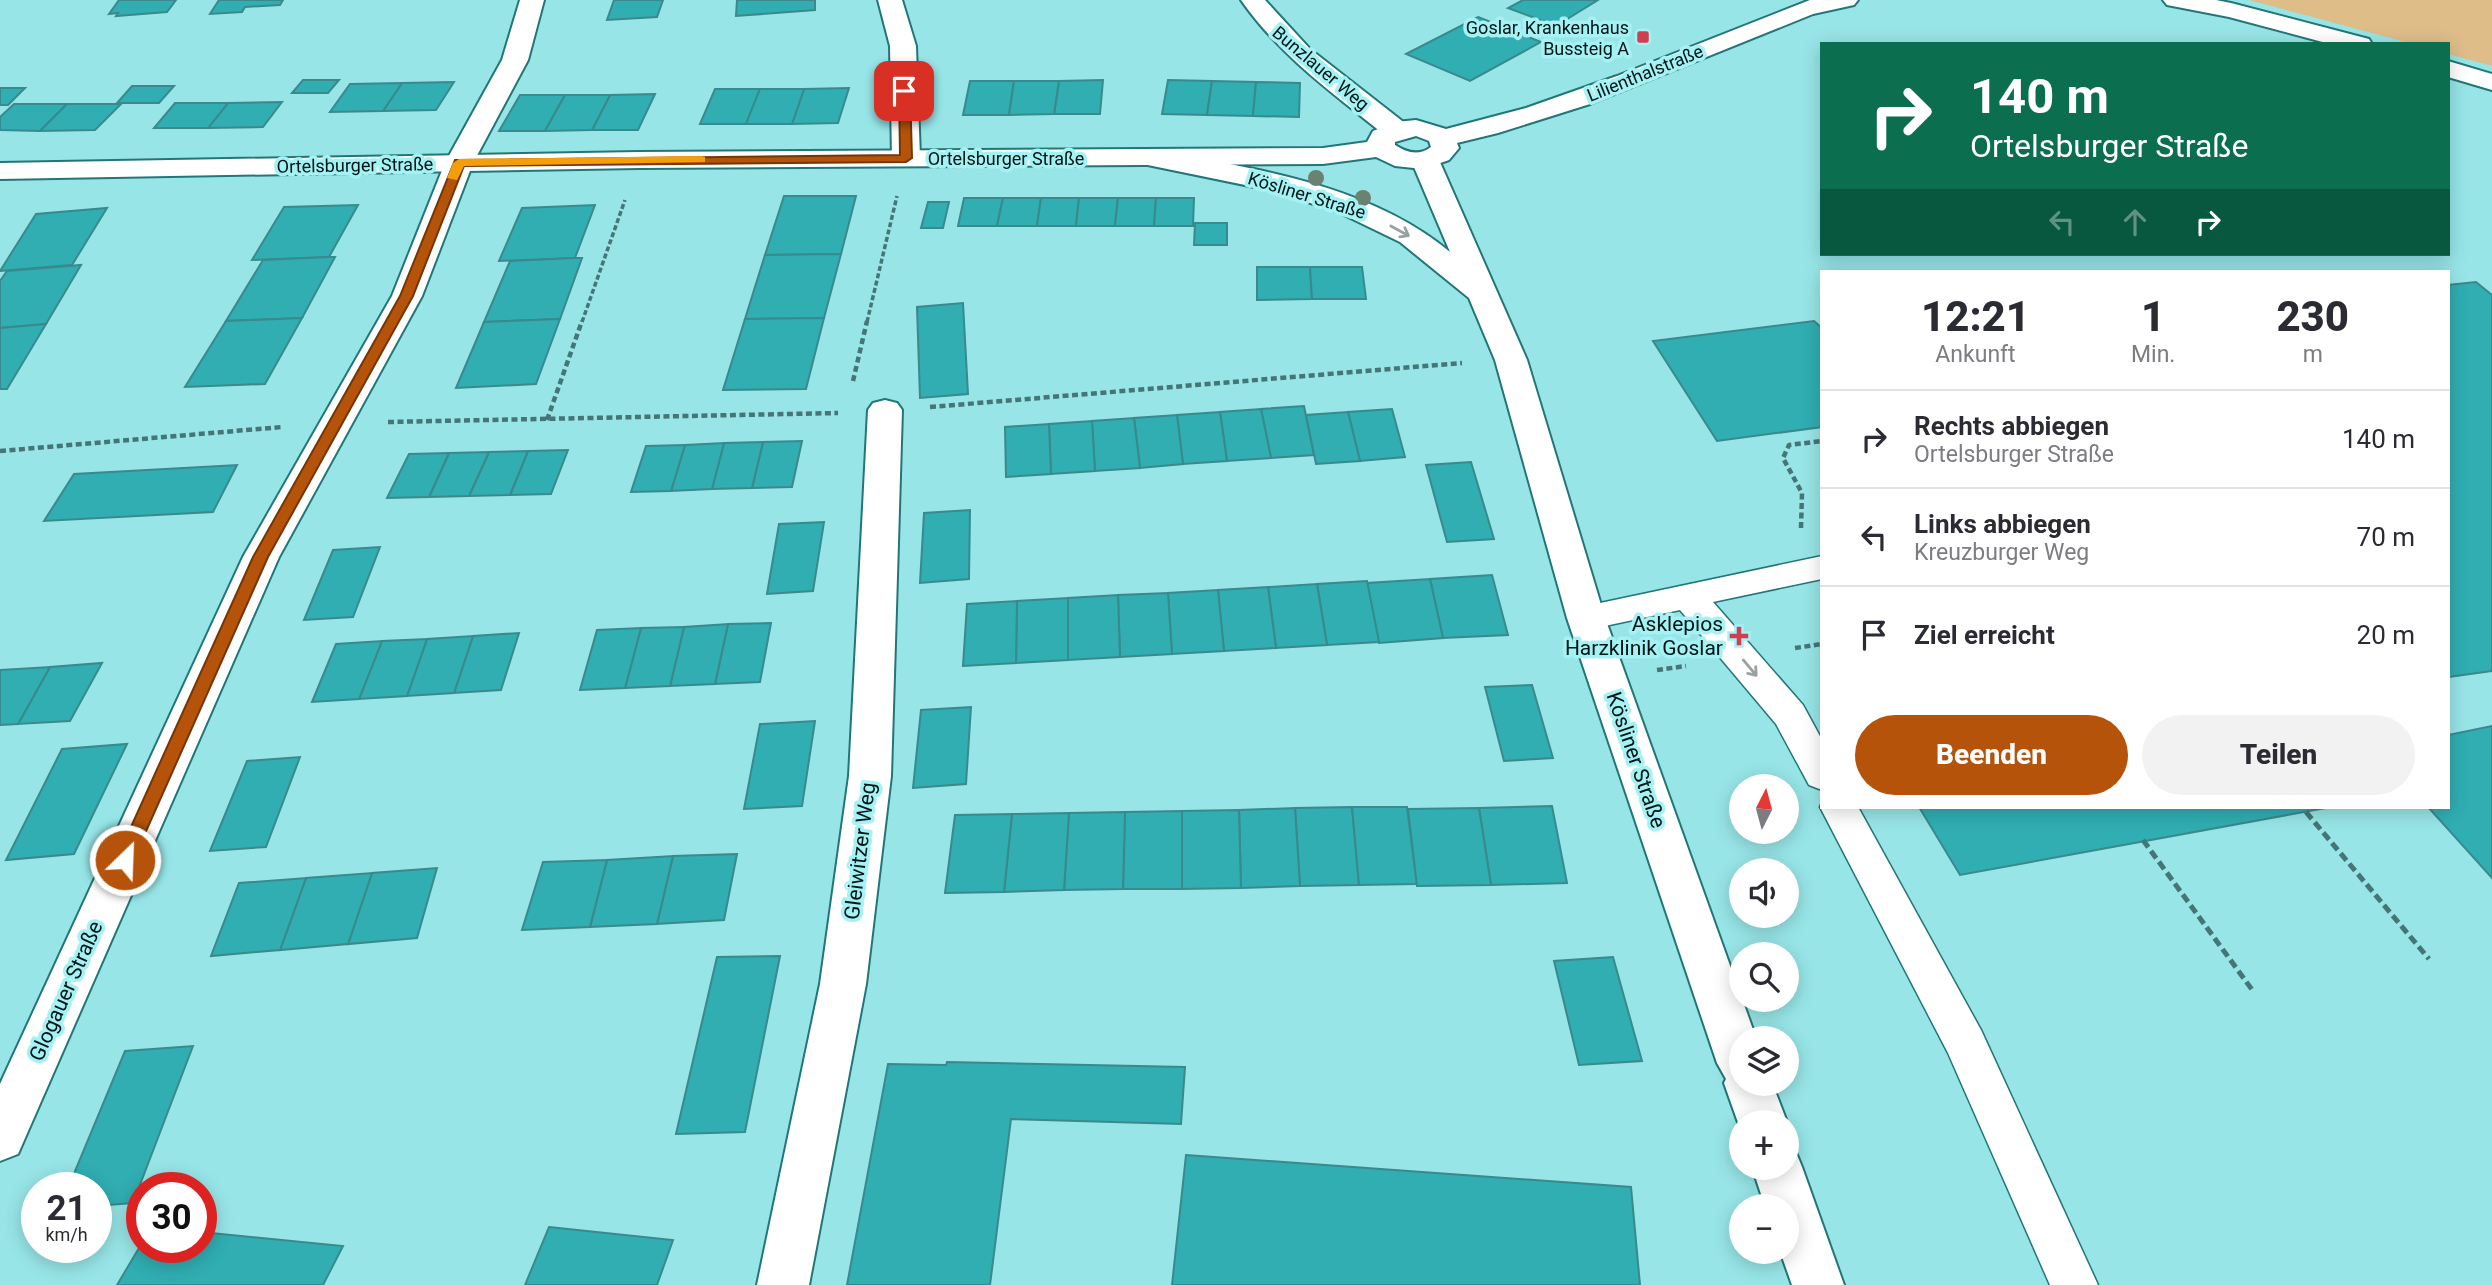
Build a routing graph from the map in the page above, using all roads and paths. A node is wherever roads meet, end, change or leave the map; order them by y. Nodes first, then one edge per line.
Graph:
1 (532, 0) edge
2 (890, 0) edge
3 (1253, 0) edge
4 (1846, 0) edge
5 (2175, 0) edge
6 (2352, 42) edge
7 (2450, 70) edge
8 (2492, 82) edge
9 (1389, 139) junction
10 (1433, 149) junction
11 (1148, 157) junction
12 (906, 158) junction
13 (639, 160) junction
14 (459, 163) junction
15 (0, 171) edge
16 (1483, 296) junction
17 (1511, 360) junction
18 (865, 412) junction
19 (547, 420) junction
20 (336, 422) junction
21 (1820, 441) edge
22 (0, 451) edge
23 (1810, 525) dead end
24 (1820, 567) edge
25 (1689, 597) junction
26 (1586, 618) junction
27 (1820, 771) edge
28 (1840, 809) edge
29 (2306, 812) dead end
30 (2143, 840) dead end
31 (2429, 959) dead end
32 (2253, 991) dead end
33 (1729, 1029) edge
34 (0, 1138) edge
35 (1782, 1180) edge
36 (783, 1285) edge
37 (1818, 1285) edge
38 (2074, 1285) edge

1 - 14 street, Glogauer Straße
2 - 12 street
3 - 9 street, Bunzlauer Weg
4 - 10 street, Lilienthalstraße
5 - 6 street
7 - 8 street
9 - 10 street
9 - 11 street, Ortelsburger Straße
10 - 16 street, Kösliner Straße
11 - 12 street, Ortelsburger Straße
11 -> 16 street, Kösliner Straße
12 - 13 street, Ortelsburger Straße
12 - 18 path
13 - 14 street, Ortelsburger Straße
13 - 19 path
14 - 15 street, Ortelsburger Straße
14 - 20 street, Glogauer Straße
16 - 17 street, Kösliner Straße
17 - 18 path
17 - 26 street, Kösliner Straße
18 - 19 path
18 - 36 street, Gleiwitzer Weg
19 - 20 path
20 - 22 path
20 - 34 street, Glogauer Straße
21 - 23 path
24 - 25 lane
25 - 26 lane
25 -> 27 lane
26 - 33 street, Kösliner Straße
28 - 38 lane
29 - 31 path
30 - 32 path
35 - 37 street

